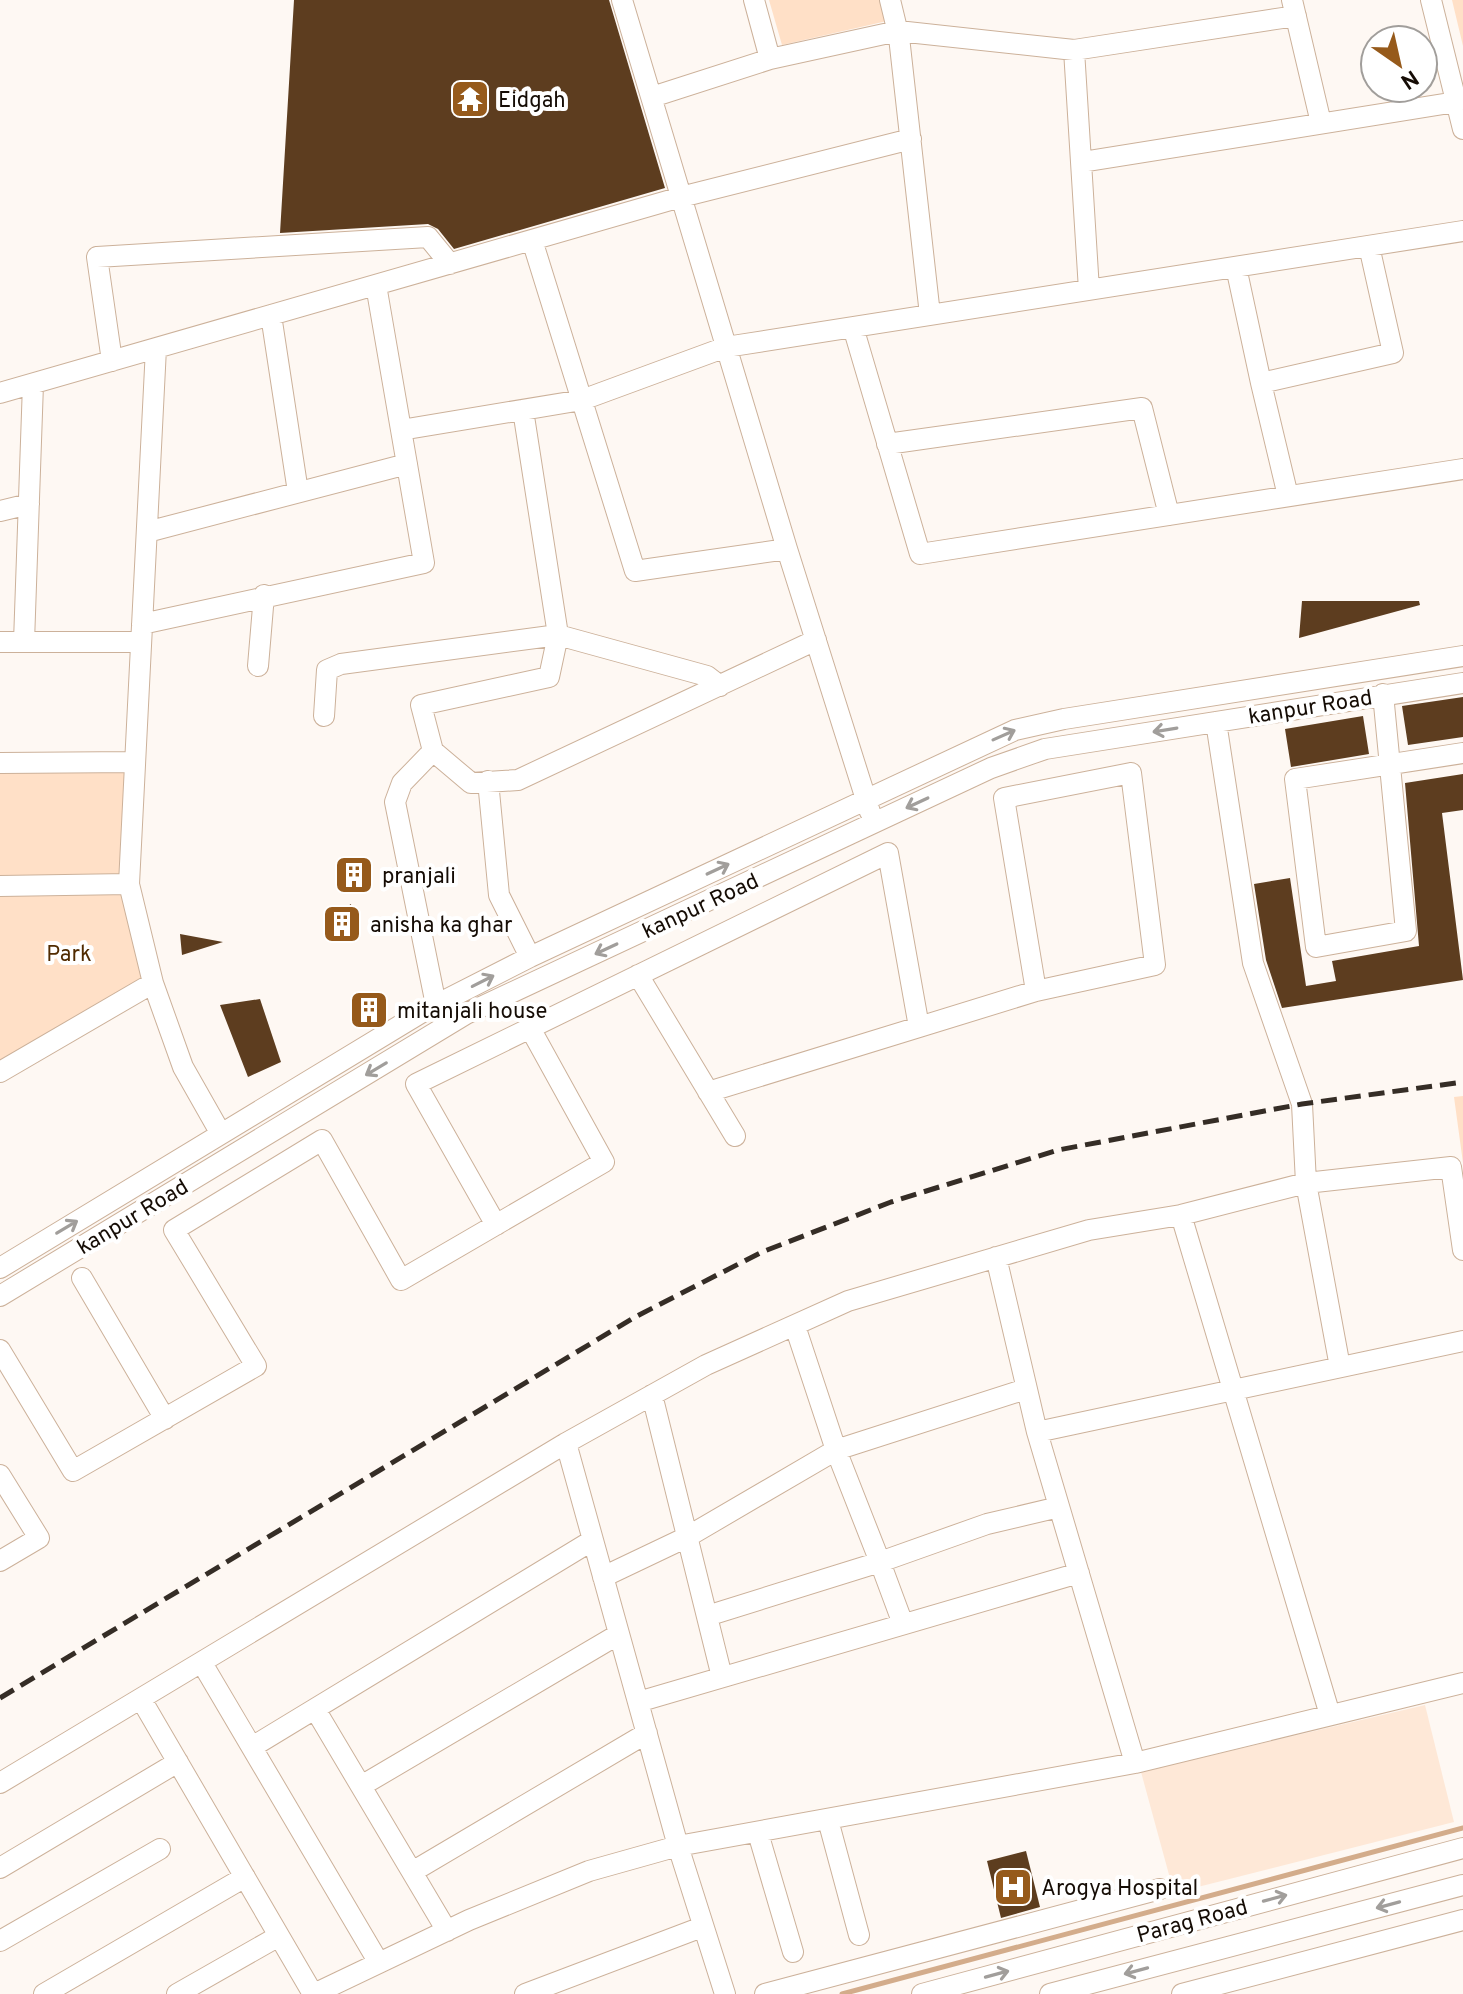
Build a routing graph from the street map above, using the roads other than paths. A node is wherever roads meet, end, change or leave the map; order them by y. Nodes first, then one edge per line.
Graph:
1 (622, 0) edge
2 (754, 0) edge
3 (890, 0) edge
4 (1431, 0) edge
5 (1294, 8) edge
6 (898, 31) junction
7 (1074, 50) junction
8 (770, 59) junction
9 (652, 97) junction
10 (1456, 102) junction
11 (1321, 123) junction
12 (1463, 129) edge
13 (911, 139) junction
14 (1082, 162) junction
15 (681, 197) junction
16 (1463, 231) edge
17 (532, 240) junction
18 (1369, 246) junction
19 (450, 264) junction
20 (1236, 267) junction
21 (376, 285) junction
22 (1089, 290) junction
23 (271, 315) junction
24 (930, 315) junction
25 (853, 327) junction
26 (726, 347) junction
27 (156, 348) junction
28 (112, 361) junction
29 (1261, 383) junction
30 (33, 384) junction
31 (0, 393) edge
32 (582, 400) junction
33 (523, 410) junction
34 (401, 430) junction
35 (887, 444) junction
36 (407, 464) junction
37 (1463, 469) edge
38 (298, 492) junction
39 (1288, 496) junction
40 (29, 504) junction
41 (0, 511) edge
42 (1169, 515) junction
43 (147, 532) junction
44 (787, 549) junction
45 (264, 595) junction
46 (142, 633) junction
47 (558, 635) junction
48 (816, 640) junction
49 (0, 642) edge
50 (24, 642) junction
51 (1463, 656) edge
52 (1422, 663) junction
53 (258, 666) dead end
54 (1463, 683) edge
55 (720, 686) junction
56 (1421, 690) junction
57 (1383, 694) junction
58 (324, 716) dead end
59 (1216, 722) junction
60 (433, 751) junction
61 (1463, 753) edge
62 (135, 762) junction
63 (0, 763) edge
64 (1388, 767) junction
65 (488, 781) junction
66 (867, 799) junction
67 (874, 823) junction
68 (753, 880) junction
69 (129, 884) junction
70 (0, 886) edge
71 (768, 912) junction
72 (530, 957) junction
73 (638, 975) junction
74 (153, 983) junction
75 (1036, 991) junction
76 (436, 1005) junction
77 (919, 1027) junction
78 (530, 1028) junction
79 (0, 1072) edge
80 (299, 1087) junction
81 (708, 1092) junction
82 (311, 1108) junction
83 (735, 1136) dead end
84 (212, 1140) junction
85 (215, 1166) junction
86 (1306, 1183) junction
87 (1181, 1215) junction
88 (496, 1225) junction
89 (1463, 1250) edge
90 (996, 1257) junction
91 (0, 1268) edge
92 (82, 1278) dead end
93 (0, 1296) edge
94 (795, 1326) junction
95 (1463, 1341) edge
96 (0, 1350) edge
97 (1340, 1367) junction
98 (1026, 1389) junction
99 (1232, 1390) junction
100 (652, 1395) junction
101 (165, 1419) junction
102 (1037, 1432) junction
103 (566, 1443) junction
104 (836, 1450) junction
105 (0, 1475) edge
106 (1059, 1507) junction
107 (687, 1537) junction
108 (593, 1540) junction
109 (0, 1561) edge
110 (880, 1562) junction
111 (1079, 1573) junction
112 (603, 1577) junction
113 (707, 1616) junction
114 (903, 1624) junction
115 (619, 1634) junction
116 (202, 1663) junction
117 (722, 1677) junction
118 (1463, 1683) edge
119 (141, 1699) junction
120 (638, 1702) junction
121 (315, 1709) junction
122 (1330, 1715) junction
123 (647, 1733) junction
124 (252, 1747) junction
125 (178, 1762) junction
126 (1135, 1763) junction
127 (0, 1783) edge
128 (361, 1786) junction
129 (828, 1820) junction
130 (758, 1833) junction
131 (678, 1846) junction
132 (1463, 1848) edge
133 (160, 1849) dead end
134 (0, 1868) edge
135 (412, 1872) junction
136 (245, 1877) junction
137 (1463, 1885) edge
138 (1160, 1889) dead end
139 (1463, 1920) edge
140 (702, 1927) junction
141 (447, 1931) junction
142 (859, 1935) dead end
143 (279, 1936) junction
144 (0, 1941) edge
145 (793, 1952) dead end
146 (379, 1963) junction
147 (44, 1994) edge
148 (177, 1994) edge
149 (314, 1994) edge
150 (525, 1994) edge
151 (725, 1994) edge
152 (765, 1994) edge
153 (922, 1994) edge
154 (1050, 1994) edge
155 (1182, 1994) edge

1 - 9 street
2 - 8 street
3 - 6 street
4 - 10 street
5 - 7 street
5 - 11 street
6 - 7 street
6 - 8 street
6 - 13 street
7 - 14 street
8 - 9 street
9 - 15 street
10 - 11 street
10 - 12 street
11 - 14 street
13 - 15 street
13 - 24 street
14 - 22 street
15 - 17 street
15 - 26 street
16 - 18 street
17 - 19 street
17 - 32 street
18 - 20 street
18 - 29 street
19 - 21 street
19 - 28 street
20 - 22 street
20 - 29 street
21 - 23 street
21 - 34 street
22 - 24 street
23 - 27 street
23 - 38 street
24 - 25 street
25 - 26 street
25 - 35 street
26 - 32 street
26 - 44 street
27 - 28 street
27 - 43 street
28 - 30 street
29 - 39 street
30 - 31 street
30 - 40 street
32 - 33 street
32 - 44 street
33 - 34 street
33 - 47 street
34 - 36 street
35 - 42 street
35 - 42 street
36 - 38 street
36 - 45 street
37 - 39 street
38 - 43 street
39 - 42 street
40 - 41 street
40 - 50 street
43 - 46 street
44 - 48 street
45 - 46 street
45 - 53 street
46 - 50 street
46 - 62 street
47 - 55 street
47 - 58 street
47 - 60 street
48 - 55 street
48 - 66 street
49 - 50 street
51 - 52 street
52 - 56 street
66 -> 52 street
54 - 56 street, kanpur Road
55 - 65 street
56 - 57 street, kanpur Road
57 - 59 street, kanpur Road
57 - 64 street
59 -> 67 street, kanpur Road
59 - 86 street
60 - 65 street
60 - 76 street
61 - 64 street
62 - 63 street
62 - 69 street
64 - 64 street
65 - 72 street
66 - 67 street
72 -> 66 street
67 - 68 street, kanpur Road
68 - 71 street
68 -> 82 street, kanpur Road
69 - 70 street
69 - 74 street
71 - 73 street
71 - 77 street
76 -> 72 street
73 - 78 street
73 - 81 street
74 - 79 street
74 - 84 street
75 - 75 street
75 - 77 street
76 - 80 street
77 - 81 street
78 - 88 street
78 - 88 street
80 - 82 street
80 - 84 street
81 - 83 street
82 - 85 street, kanpur Road
84 - 85 street
91 -> 84 street
85 - 93 street, kanpur Road
86 - 87 street
86 - 89 street
86 - 97 street
87 - 90 street
87 - 99 street
88 - 101 street
90 - 94 street
90 - 98 street
92 - 101 street
94 - 100 street
94 - 104 street
95 - 97 street
96 - 101 street
97 - 99 street
98 - 102 street
98 - 104 street
99 - 102 street
99 - 122 street
100 - 103 street
100 - 107 street
102 - 106 street
103 - 108 street
103 - 116 street
104 - 107 street
104 - 110 street
105 - 109 street
106 - 110 street
106 - 111 street
107 - 112 street
107 - 113 street
108 - 112 street
108 - 121 street
110 - 113 street
110 - 114 street
111 - 114 street
111 - 126 street
112 - 115 street
113 - 117 street
114 - 117 street
115 - 120 street
115 - 128 street
116 - 119 street
116 - 124 street
117 - 120 street
118 - 122 street
119 - 125 street
119 - 127 street
120 - 123 street
121 - 124 street
121 - 128 street
122 - 126 street
123 - 131 street
123 - 135 street
124 - 146 street
125 - 134 street
125 - 136 street
126 - 129 street
128 - 135 street
129 - 130 street
129 - 142 street
130 - 131 street
130 - 145 street
131 - 140 street
131 - 141 street
153 -> 132 street, Parag Road
133 - 144 street
135 - 141 street
136 - 143 street
136 - 147 street
137 -> 154 street, Parag Road
138 - 152 street
139 - 155 street
140 - 150 street
140 - 151 street
141 - 146 street
143 - 148 street
143 - 149 street
146 - 149 street

